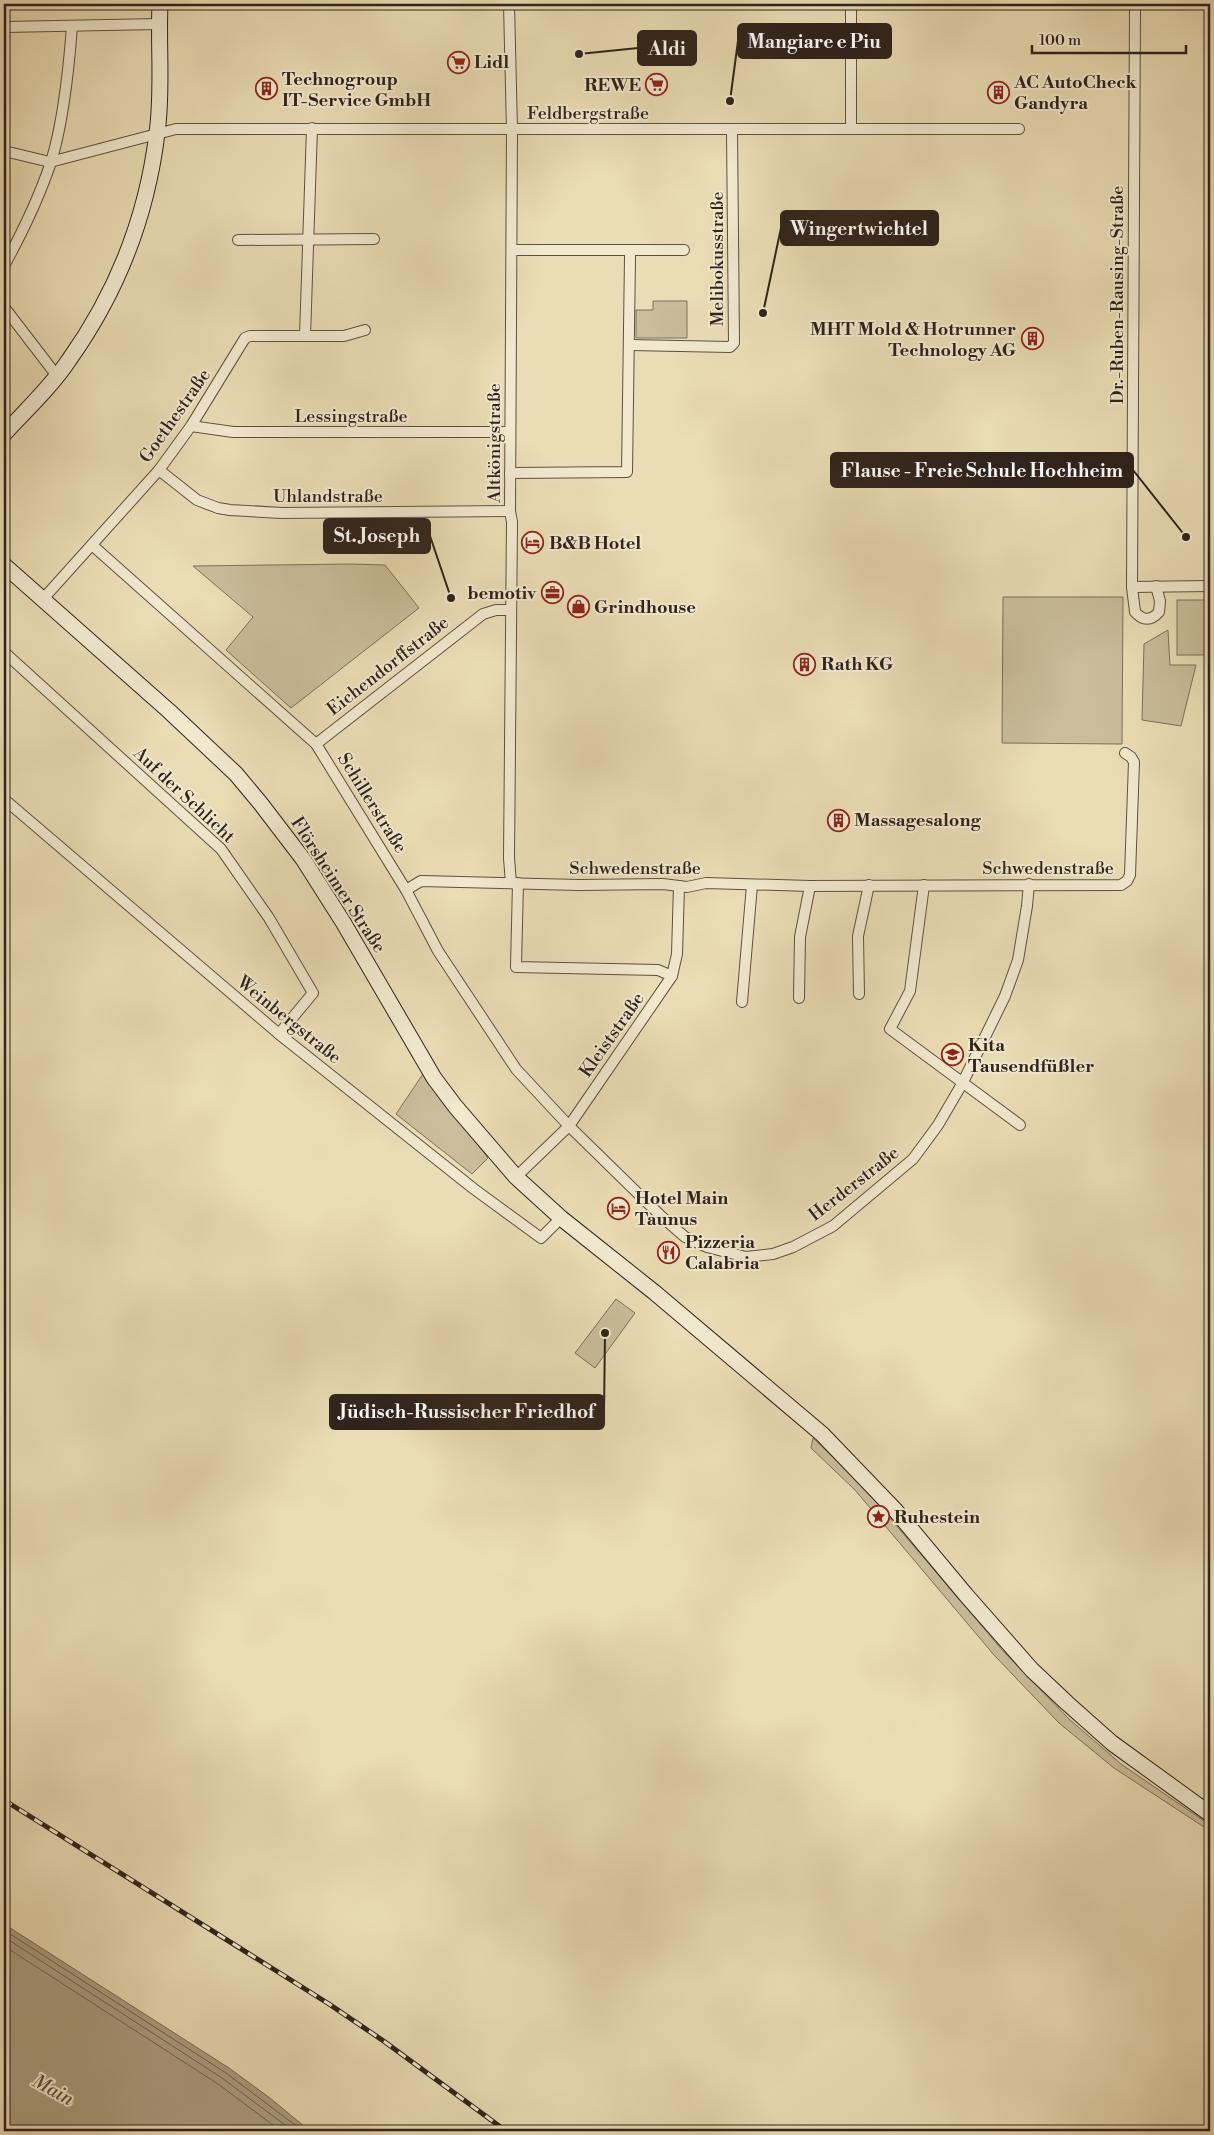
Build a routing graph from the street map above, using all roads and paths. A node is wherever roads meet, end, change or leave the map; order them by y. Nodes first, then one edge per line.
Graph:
1 (160, 4) edge
2 (509, 4) edge
3 (850, 4) edge
4 (1135, 4) edge
5 (159, 24) junction
6 (4, 26) edge
7 (72, 26) junction
8 (312, 128) junction
9 (851, 129) junction
10 (1019, 129) dead end
11 (512, 130) junction
12 (732, 130) junction
13 (157, 132) junction
14 (4, 151) edge
15 (50, 162) junction
16 (374, 239) dead end
17 (238, 240) dead end
18 (308, 240) junction
19 (512, 250) junction
20 (630, 250) junction
21 (684, 250) dead end
22 (4, 266) edge
23 (4, 307) edge
24 (366, 330) dead end
25 (305, 336) junction
26 (629, 345) junction
27 (57, 376) junction
28 (192, 426) junction
29 (510, 432) junction
30 (4, 434) edge
31 (159, 470) junction
32 (510, 473) junction
33 (510, 511) junction
34 (92, 545) junction
35 (4, 565) edge
36 (1156, 586) junction
37 (1210, 586) edge
38 (1132, 587) junction
39 (43, 598) junction
40 (510, 610) junction
41 (4, 652) edge
42 (316, 744) junction
43 (1126, 753) dead end
44 (4, 799) edge
45 (515, 883) junction
46 (1029, 884) junction
47 (752, 885) junction
48 (869, 885) junction
49 (924, 885) junction
50 (679, 886) junction
51 (810, 886) junction
52 (406, 890) junction
53 (672, 976) junction
54 (859, 994) dead end
55 (799, 998) dead end
56 (742, 1002) dead end
57 (279, 1034) junction
58 (962, 1084) junction
59 (569, 1126) junction
60 (1020, 1126) dead end
61 (516, 1177) junction
62 (561, 1218) junction
63 (1210, 1814) edge

1 - 5 main road
2 - 11 street, Altkönigstraße
3 - 9 street
4 - 38 street, Dr.-Ruben-Rausing-Straße
5 - 7 street
5 - 13 main road
6 - 7 street
7 - 15 street
8 - 11 street, Feldbergstraße
8 - 13 street, Feldbergstraße
8 - 18 street
9 - 10 street, Feldbergstraße
9 - 12 street, Feldbergstraße
11 - 12 street, Feldbergstraße
11 - 19 street, Altkönigstraße
12 - 26 street, Melibokusstraße
13 - 15 street, Feldbergstraße
13 - 27 main road
14 - 15 street
15 - 22 street
16 - 18 street
17 - 18 street
18 - 25 street
19 - 20 street, Melibokusstraße
19 - 29 street, Altkönigstraße
20 - 21 street, Melibokusstraße
20 - 26 street
23 - 27 street
24 - 25 street, Goethestraße
25 - 28 street, Goethestraße
26 - 32 street
27 - 30 main road
28 - 29 street, Lessingstraße
28 - 31 street, Goethestraße
29 - 32 street, Altkönigstraße
31 - 33 street, Uhlandstraße
31 - 34 street, Goethestraße
32 - 33 street, Altkönigstraße
33 - 40 street, Altkönigstraße
34 - 39 street, Goethestraße
34 - 42 street, Schillerstraße
35 - 39 main road, Flörsheimer Straße
36 - 37 street
36 - 38 street
36 - 38 street, Dr.-Ruben-Rausing-Straße
39 - 61 main road, Flörsheimer Straße
40 - 42 street, Eichendorffstraße
40 - 45 street, Altkönigstraße
41 - 57 street, Auf der Schlicht
42 - 52 street, Schillerstraße
43 - 46 street, Schwedenstraße
44 - 57 street, Weinbergstraße
45 - 50 street, Schwedenstraße
45 - 52 street, Schwedenstraße
45 - 53 street
46 - 49 street, Schwedenstraße
46 - 58 street, Herderstraße
47 - 50 street, Schwedenstraße
47 - 51 street, Schwedenstraße
47 - 56 street
48 - 49 street, Schwedenstraße
48 - 51 street, Schwedenstraße
48 - 54 street
49 - 58 street
50 - 53 street, Kleiststraße
51 - 55 street
52 - 59 street, Schillerstraße
53 - 59 street, Kleiststraße
57 - 62 street, Weinbergstraße
58 - 59 street, Herderstraße
58 - 60 street
59 - 61 street, Kleiststraße
61 - 62 main road, Flörsheimer Straße
62 - 63 main road, Flörsheimer Straße

